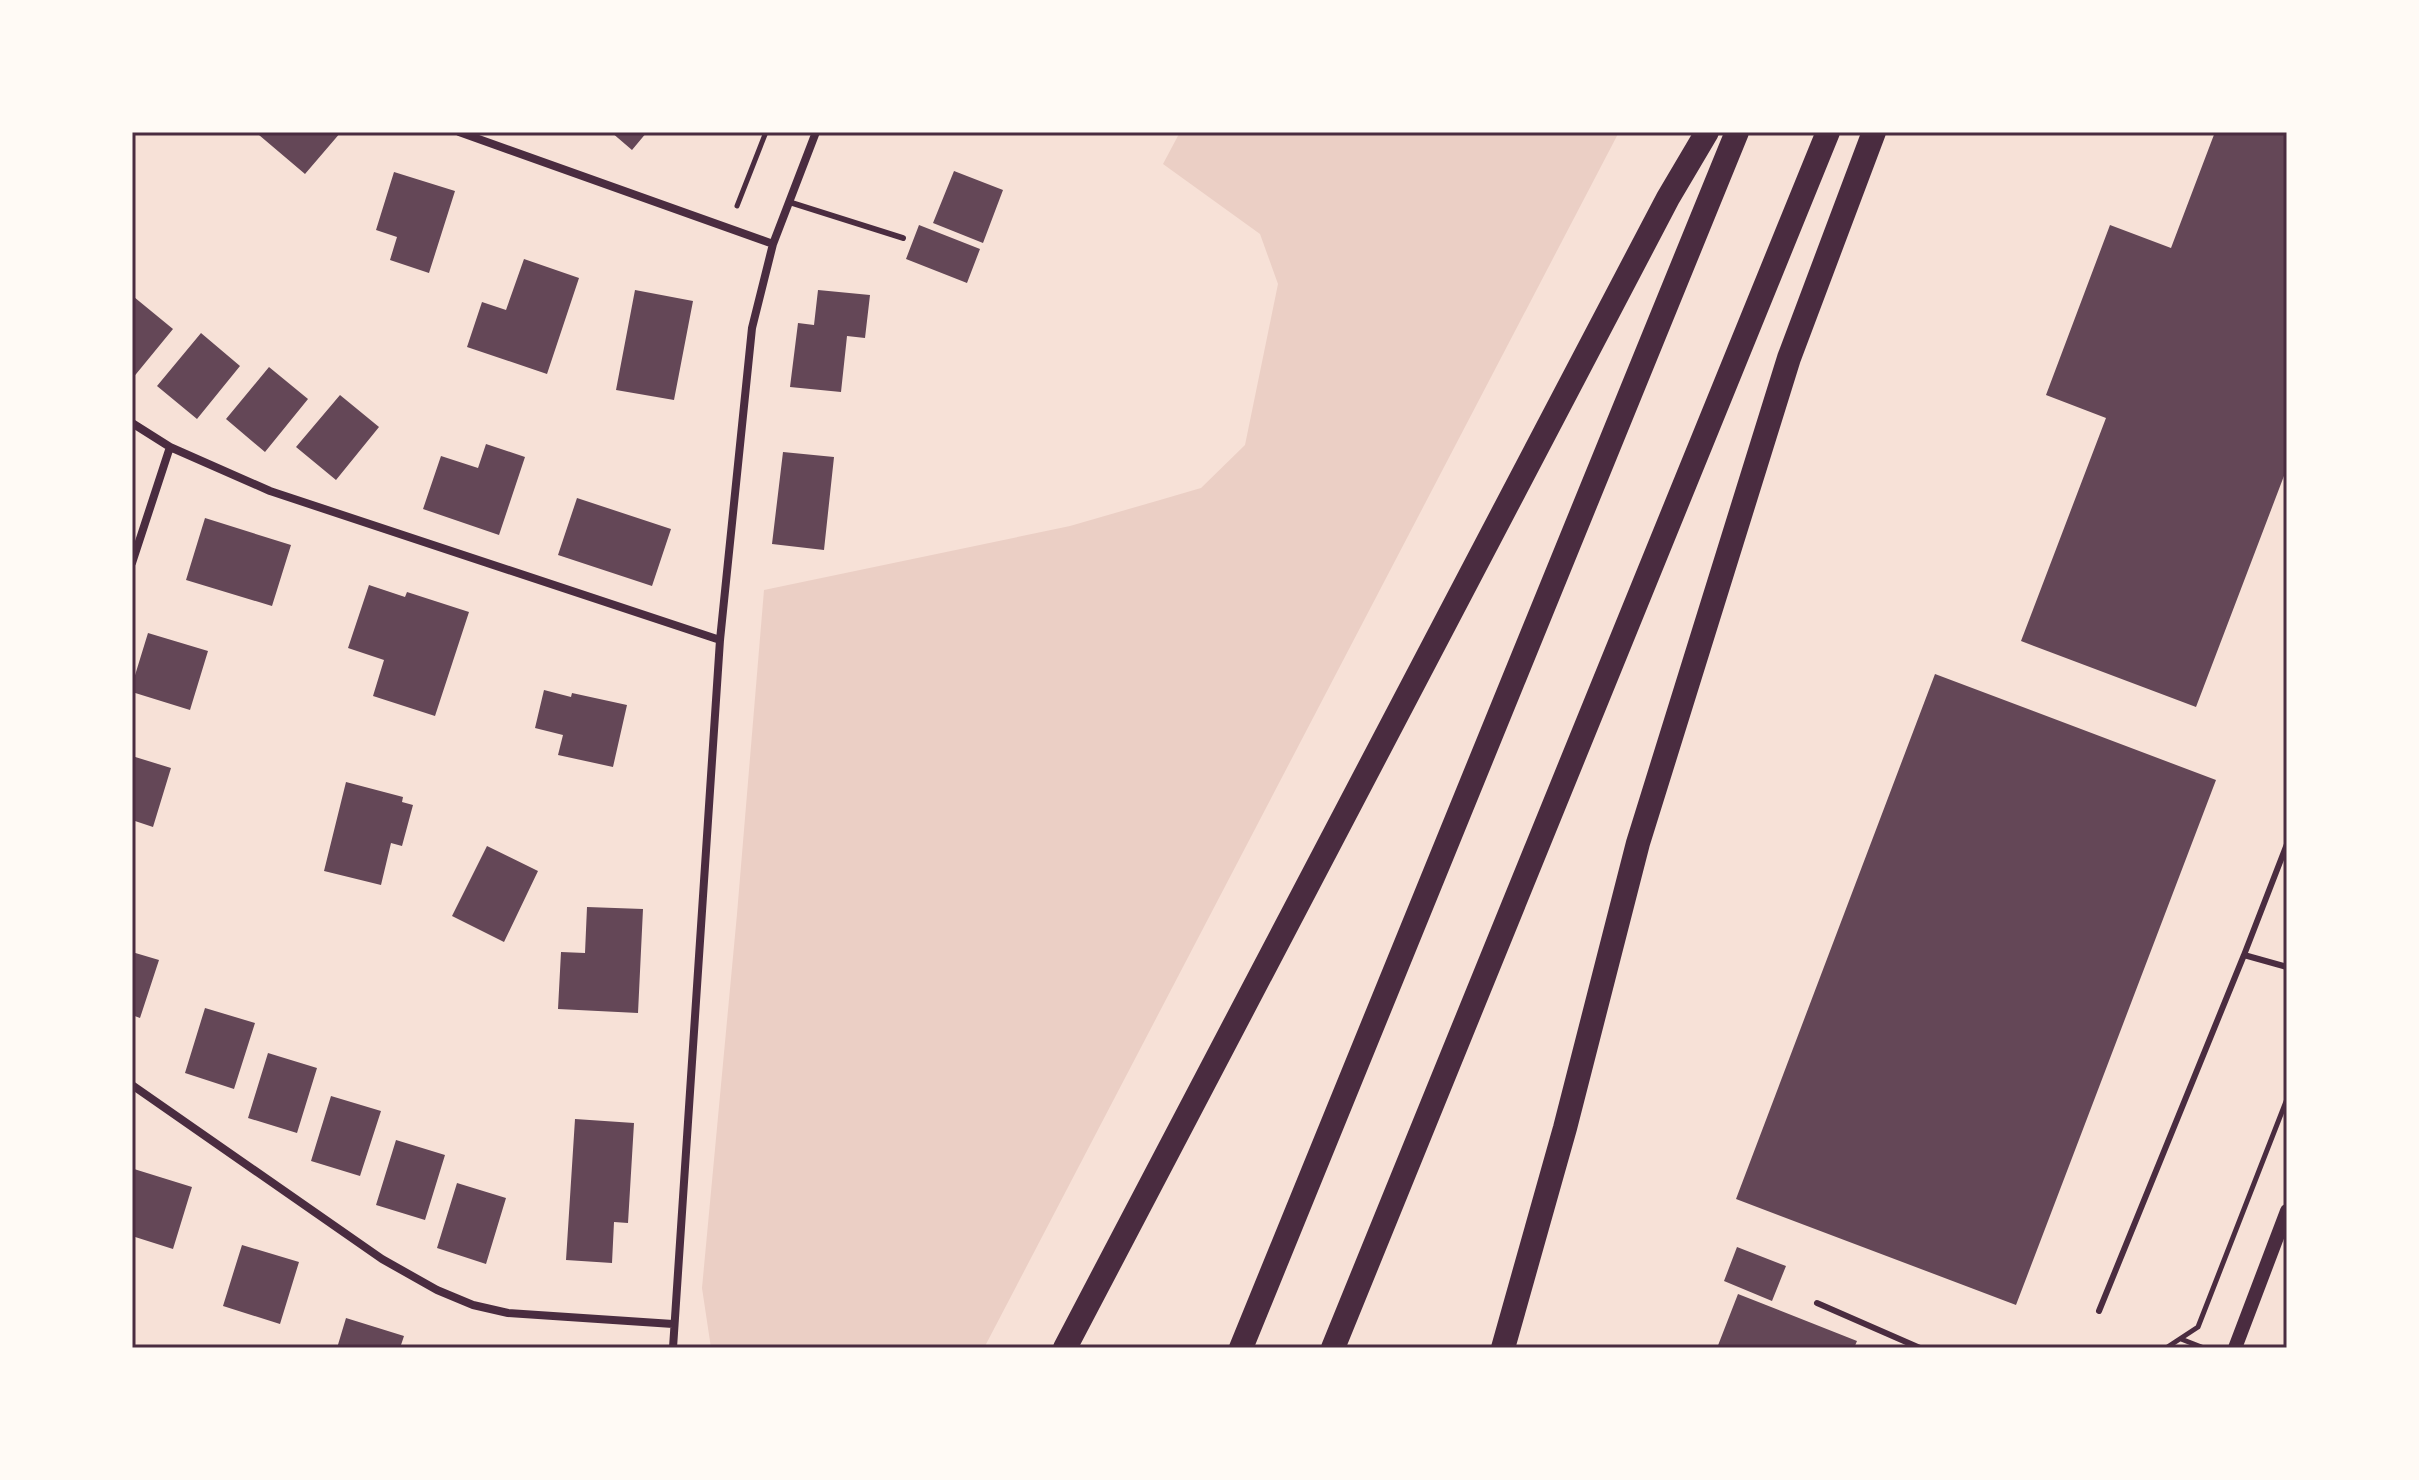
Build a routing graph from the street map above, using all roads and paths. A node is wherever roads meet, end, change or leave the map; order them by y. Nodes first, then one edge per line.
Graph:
1 (459, 132) edge
2 (766, 132) edge
3 (816, 132) edge
4 (1707, 132) edge
5 (1737, 132) edge
6 (1828, 132) edge
7 (1874, 132) edge
8 (789, 202) junction
9 (729, 226) junction
10 (903, 238) dead end
11 (773, 244) junction
12 (132, 423) edge
13 (170, 447) junction
14 (132, 563) edge
15 (720, 640) junction
16 (2287, 844) edge
17 (2244, 955) junction
18 (2287, 967) edge
19 (132, 1085) edge
20 (2287, 1099) edge
21 (2287, 1211) edge
22 (1817, 1303) dead end
23 (2099, 1311) dead end
24 (673, 1324) junction
25 (2180, 1339) junction
26 (674, 1347) edge
27 (1065, 1348) edge
28 (1241, 1348) edge
29 (1333, 1348) edge
30 (1503, 1348) edge
31 (1920, 1348) edge
32 (2166, 1348) edge
33 (2204, 1348) edge
34 (2235, 1348) edge

1 - 9 street
2 - 9 path
3 - 8 street
4 - 27 highway
5 - 28 highway
6 - 29 highway
7 - 30 highway
8 - 10 lane
8 - 11 street
9 - 11 street
11 - 15 street
12 - 13 street
13 - 14 street
13 - 15 street
15 - 24 street
16 - 17 lane
17 - 18 lane
17 - 23 lane
19 - 24 street
20 - 25 path
21 - 34 street
22 - 31 lane
24 - 26 street
25 - 32 path
25 - 33 path

